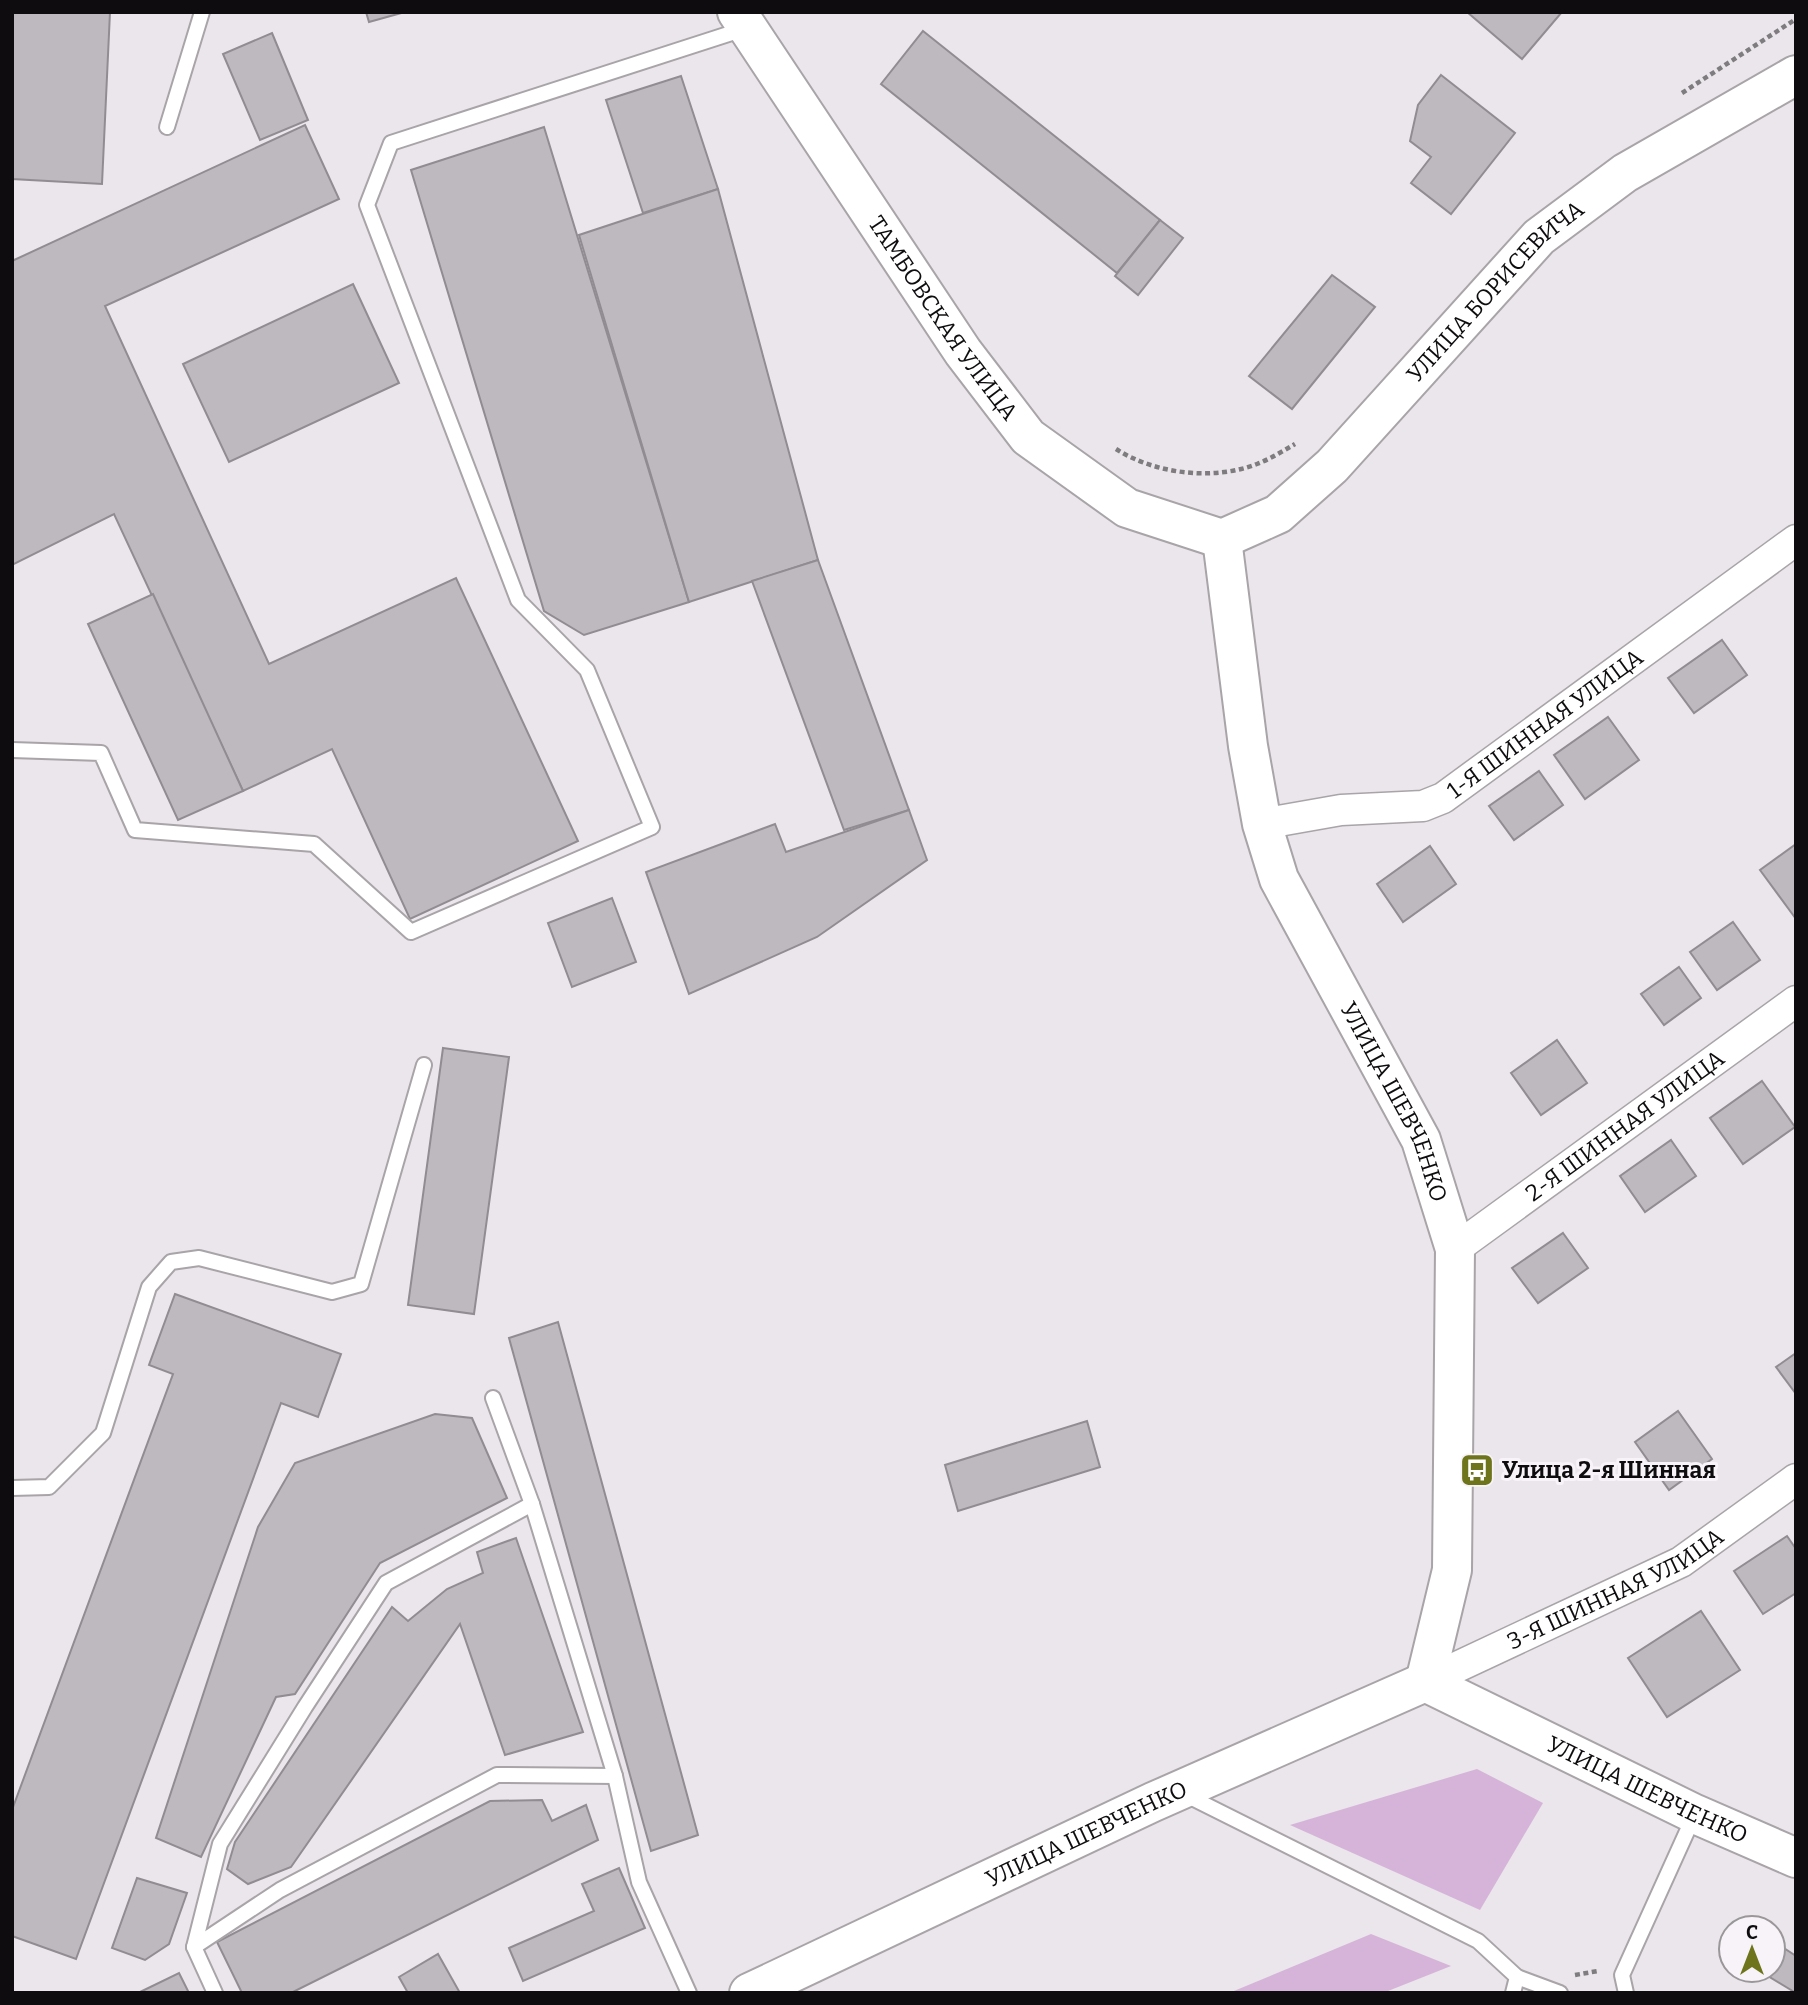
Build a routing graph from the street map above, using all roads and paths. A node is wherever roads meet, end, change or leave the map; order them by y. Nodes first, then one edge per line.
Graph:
1 (202, 12) edge
2 (1796, 19) edge
3 (742, 20) edge
4 (1796, 75) edge
5 (1671, 100) dead end
6 (167, 127) dead end
7 (1303, 440) dead end
8 (1113, 447) dead end
9 (1222, 539) junction
10 (1796, 540) edge
11 (12, 750) edge
12 (1262, 824) junction
13 (1796, 1001) edge
14 (424, 1065) dead end
15 (1455, 1249) junction
16 (493, 1398) dead end
17 (1796, 1479) edge
18 (12, 1488) edge
19 (532, 1504) junction
20 (1426, 1682) junction
21 (615, 1776) junction
22 (1180, 1792) junction
23 (1695, 1814) junction
24 (1796, 1858) edge
25 (194, 1947) junction
26 (1517, 1977) junction
27 (215, 1993) edge
28 (688, 1993) edge
29 (749, 1993) edge
30 (1513, 1993) edge
31 (1560, 1993) edge
32 (1626, 1993) edge

1 - 6 lane
2 - 5 path
3 - 9 street, ТАМБОВСКАЯ УЛИЦА
3 - 11 lane
4 - 9 street, УЛИЦА БОРИСЕВИЧА
7 - 8 path
9 - 12 street, УЛИЦА ШЕВЧЕНКО
10 - 12 street, 1-Я ШИННАЯ УЛИЦА
12 - 15 street, УЛИЦА ШЕВЧЕНКО
13 - 15 street, 2-Я ШИННАЯ УЛИЦА
14 - 18 lane
15 - 20 street, УЛИЦА ШЕВЧЕНКО
16 - 19 lane
17 - 20 street, 3-Я ШИННАЯ УЛИЦА
19 - 21 lane
19 - 25 lane
20 - 22 street, УЛИЦА ШЕВЧЕНКО
20 - 23 street, УЛИЦА ШЕВЧЕНКО
21 - 25 lane
21 - 28 lane
22 - 26 lane
22 - 29 street, УЛИЦА ШЕВЧЕНКО
23 - 24 street, УЛИЦА ШЕВЧЕНКО
23 - 32 lane
25 - 27 lane
26 - 30 lane
26 - 31 lane

